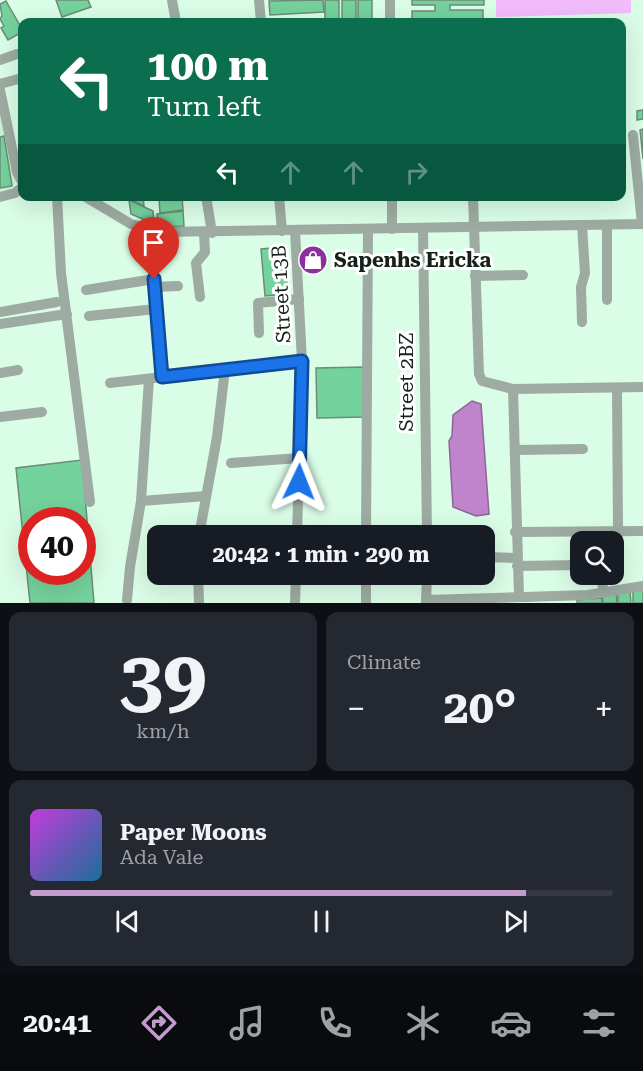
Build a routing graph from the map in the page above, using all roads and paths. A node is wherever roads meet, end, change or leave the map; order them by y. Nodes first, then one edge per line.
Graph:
1 (172, 0) edge
2 (259, 0) edge
3 (390, 0) edge
4 (175, 18) edge
5 (261, 18) edge
6 (390, 18) edge
7 (17, 54) dead end
8 (0, 60) edge
9 (18, 79) edge
10 (0, 84) edge
11 (0, 90) edge
12 (633, 135) dead end
13 (18, 173) edge
14 (18, 190) edge
15 (0, 197) edge
16 (57, 201) edge
17 (91, 201) edge
18 (206, 201) edge
19 (279, 201) edge
20 (392, 201) edge
21 (473, 201) edge
22 (642, 224) edge
23 (582, 225) junction
24 (608, 225) junction
25 (474, 227) junction
26 (423, 228) junction
27 (392, 229) junction
28 (150, 230) junction
29 (368, 230) junction
30 (282, 231) junction
31 (295, 231) junction
32 (208, 233) junction
33 (523, 275) dead end
34 (476, 276) junction
35 (154, 283) junction
36 (178, 286) dead end
37 (86, 290) dead end
38 (200, 297) dead end
39 (299, 299) junction
40 (608, 300) dead end
41 (57, 302) dead end
42 (156, 309) junction
43 (0, 312) edge
44 (67, 314) junction
45 (89, 316) dead end
46 (582, 322) dead end
47 (0, 324) edge
48 (259, 333) dead end
49 (302, 361) junction
50 (225, 369) junction
51 (18, 370) dead end
52 (0, 373) edge
53 (162, 377) junction
54 (149, 379) junction
55 (110, 383) dead end
56 (643, 387) edge
57 (617, 388) junction
58 (513, 389) junction
59 (42, 412) dead end
60 (0, 417) edge
61 (583, 449) dead end
62 (515, 450) junction
63 (300, 458) junction
64 (231, 463) dead end
65 (206, 496) junction
66 (141, 501) junction
67 (90, 502) dead end
68 (201, 525) edge
69 (297, 525) edge
70 (366, 525) edge
71 (427, 525) edge
72 (570, 531) edge
73 (618, 531) edge
74 (624, 531) edge
75 (643, 531) edge
76 (515, 532) junction
77 (495, 559) edge
78 (517, 562) junction
79 (570, 565) edge
80 (198, 585) edge
81 (296, 585) edge
82 (366, 585) edge
83 (427, 585) edge
84 (603, 585) edge
85 (643, 586) edge
86 (603, 591) junction
87 (519, 596) junction
88 (128, 600) dead end
89 (426, 601) edge
90 (199, 603) edge
91 (295, 603) edge
92 (366, 603) edge

1 - 4 street
2 - 5 street
3 - 6 street
7 - 8 street
9 - 10 street
11 - 13 street
12 - 22 street
14 - 15 street
16 - 44 street
17 - 28 street
18 - 32 street
19 - 30 street
20 - 27 street
21 - 25 street
22 - 24 street
23 - 24 street
23 - 25 street
23 - 46 street
24 - 40 street
25 - 26 street
25 - 34 street
26 - 27 street
26 - 71 street, Street 2BZ
27 - 29 street
28 - 32 street
28 - 35 street
29 - 31 street
29 - 70 street
30 - 31 street
30 - 32 street
31 - 39 street, Street 13B
32 - 38 street
33 - 34 street
34 - 58 street
35 - 36 street
35 - 37 street
35 - 42 street
39 - 48 street
39 - 49 street, Street 13B
41 - 43 street
42 - 45 street
42 - 53 street
44 - 47 street
44 - 67 street
49 - 50 street
49 - 63 street, Street 13B
50 - 53 street
50 - 65 street
51 - 52 street
53 - 54 street
54 - 55 street
54 - 66 street
56 - 57 street
57 - 58 street
57 - 73 street
58 - 62 street
59 - 60 street
61 - 62 street
62 - 76 street
63 - 64 street
63 - 69 street, Street 13B
65 - 66 street
65 - 68 street
66 - 88 street
72 - 76 street
74 - 75 street
76 - 78 street
77 - 78 street
78 - 79 street
78 - 87 street
80 - 90 street
81 - 91 street
82 - 92 street
83 - 89 street
84 - 86 street
85 - 86 street
86 - 87 street
87 - 89 street

